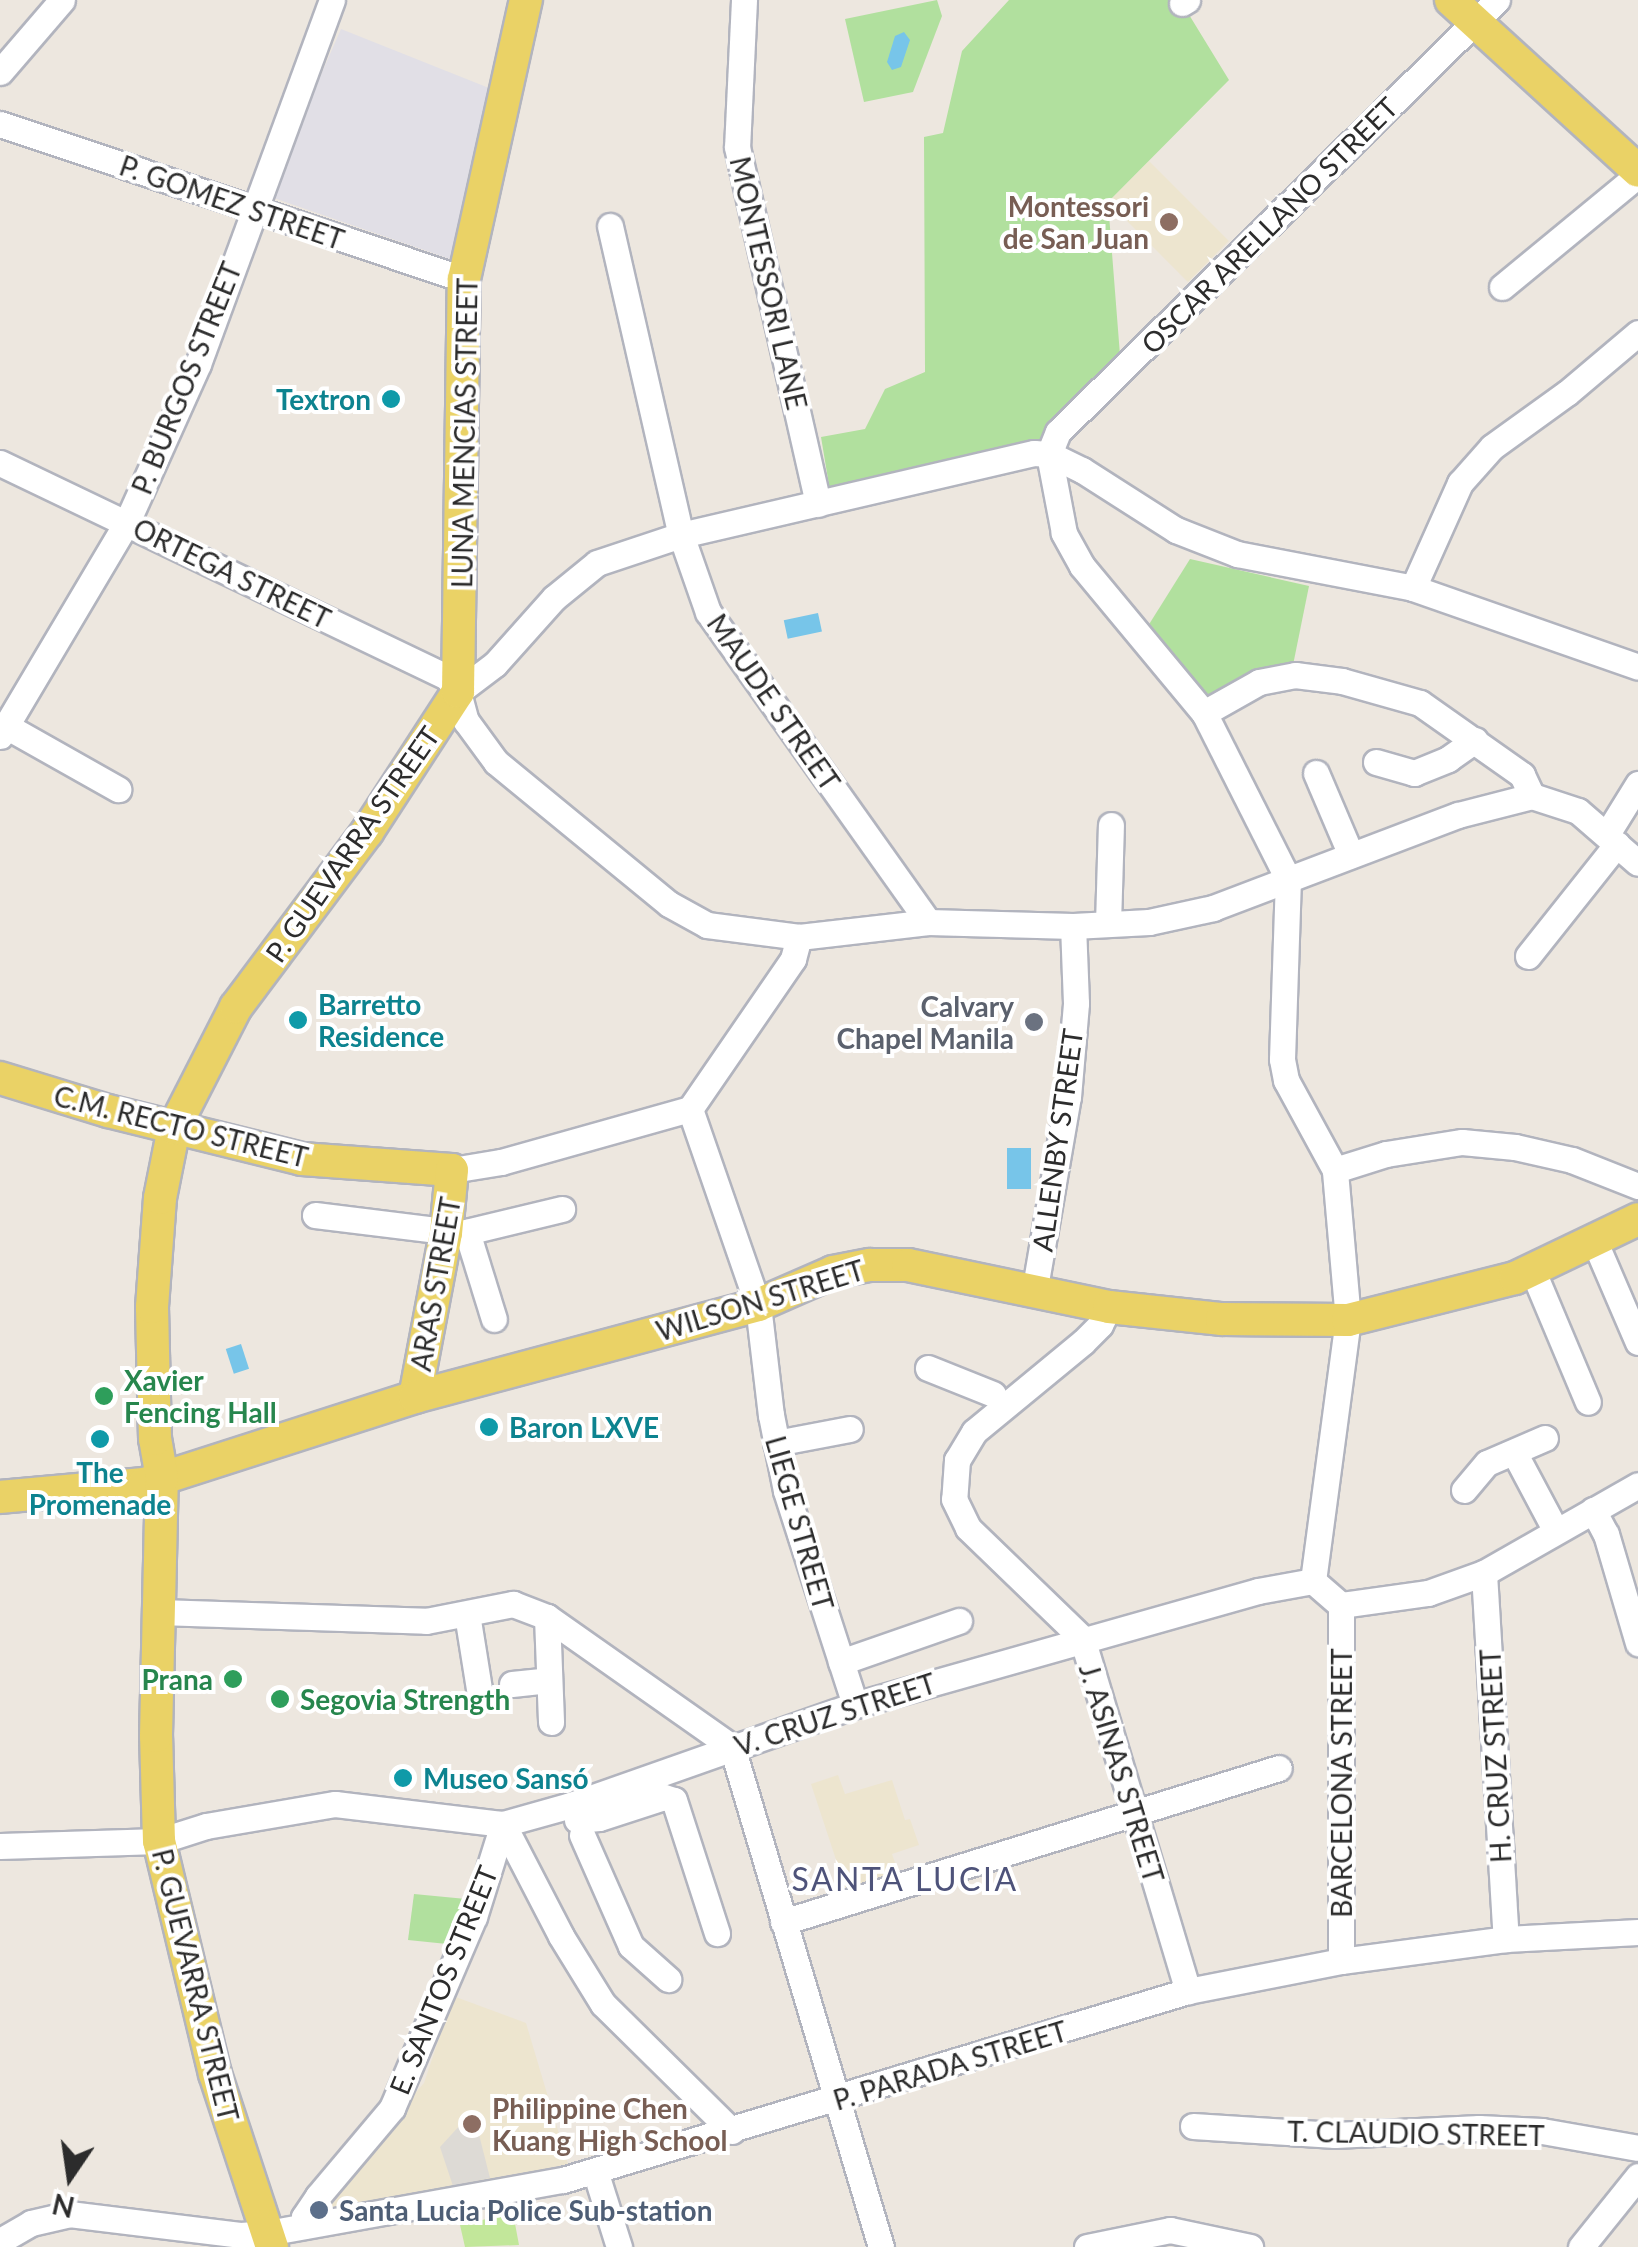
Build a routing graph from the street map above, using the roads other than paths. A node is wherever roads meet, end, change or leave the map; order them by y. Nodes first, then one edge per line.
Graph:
1 (62, 0) edge
2 (332, 0) edge
3 (526, 0) edge
4 (744, 0) edge
5 (1452, 0) edge
6 (1486, 11) edge
7 (0, 72) edge
8 (0, 124) edge
9 (1638, 173) edge
10 (252, 210) junction
11 (610, 226) dead end
12 (464, 279) junction
13 (1502, 287) dead end
14 (1638, 333) edge
15 (1050, 454) junction
16 (0, 463) edge
17 (818, 504) junction
18 (126, 522) junction
19 (681, 535) junction
20 (1413, 588) junction
21 (1638, 668) edge
22 (458, 692) junction
23 (1204, 713) junction
24 (3, 731) edge
25 (1475, 740) junction
26 (1376, 762) dead end
27 (1316, 774) dead end
28 (1638, 784) edge
29 (118, 789) dead end
30 (1532, 796) junction
31 (1111, 825) dead end
32 (1612, 839) junction
33 (1350, 856) junction
34 (1638, 864) edge
35 (1288, 880) junction
36 (928, 922) junction
37 (1108, 924) junction
38 (1074, 926) junction
39 (799, 937) junction
40 (1528, 956) dead end
41 (0, 1078) edge
42 (690, 1109) junction
43 (174, 1128) junction
44 (452, 1170) junction
45 (1336, 1170) junction
46 (1638, 1186) edge
47 (562, 1209) dead end
48 (315, 1215) dead end
49 (1638, 1219) edge
50 (457, 1233) junction
51 (1594, 1240) junction
52 (1532, 1270) junction
53 (1034, 1293) junction
54 (758, 1305) junction
55 (1109, 1308) junction
56 (494, 1319) dead end
57 (1348, 1320) junction
58 (1638, 1342) edge
59 (928, 1368) dead end
60 (993, 1394) dead end
61 (415, 1397) junction
62 (1588, 1402) dead end
63 (850, 1429) dead end
64 (1545, 1438) dead end
65 (776, 1443) junction
66 (1516, 1454) junction
67 (162, 1478) junction
68 (1638, 1485) edge
69 (1464, 1490) dead end
70 (0, 1496) edge
71 (1590, 1512) junction
72 (1556, 1531) junction
73 (1484, 1572) junction
74 (1313, 1581) junction
75 (1342, 1604) junction
76 (160, 1612) junction
77 (468, 1614) junction
78 (547, 1617) junction
79 (959, 1622) dead end
80 (1082, 1638) junction
81 (1638, 1642) edge
82 (841, 1662) junction
83 (548, 1680) junction
84 (512, 1684) dead end
85 (478, 1689) dead end
86 (855, 1705) junction
87 (551, 1722) dead end
88 (732, 1747) junction
89 (1279, 1768) dead end
90 (1135, 1815) junction
91 (503, 1824) junction
92 (159, 1841) junction
93 (0, 1846) edge
94 (783, 1922) junction
95 (1638, 1932) edge
96 (717, 1933) dead end
97 (1506, 1939) junction
98 (1341, 1961) junction
99 (668, 1979) dead end
100 (1188, 1991) junction
101 (837, 2100) junction
102 (1193, 2126) dead end
103 (732, 2132) junction
104 (1638, 2148) edge
105 (596, 2174) junction
106 (1638, 2176) edge
107 (304, 2226) junction
108 (270, 2240) edge
109 (0, 2241) edge
110 (620, 2247) edge
111 (881, 2247) edge
112 (1086, 2247) edge
113 (1250, 2247) edge
114 (1582, 2247) edge

1 - 7 street
2 - 10 street, P. BURGOS STREET
3 - 12 main road, LUNA MENCIAS STREET
4 - 17 street, MONTESSORI LANE
5 - 6 main road
6 - 9 main road
6 - 15 street, OSCAR ARELLANO STREET
8 - 10 street, P. GOMEZ STREET
9 - 13 street
10 - 12 street, P. GOMEZ STREET
10 - 18 street, P. BURGOS STREET
11 - 19 street, MAUDE STREET
12 - 22 main road, LUNA MENCIAS STREET
14 - 20 street
15 - 17 street, P. GUEVARRA STREET
15 - 20 street
15 - 23 street
16 - 18 street, ORTEGA STREET
17 - 19 street, P. GUEVARRA STREET
18 - 22 street, ORTEGA STREET
18 - 24 street, P. BURGOS STREET
19 - 22 street, P. GUEVARRA STREET
19 - 36 street, MAUDE STREET
20 - 21 street
22 - 39 street
22 - 43 main road, P. GUEVARRA STREET
23 - 25 street
23 - 35 street
24 - 29 street
25 - 26 street
25 - 30 street
27 - 33 street
28 - 32 street
30 - 32 street
30 - 33 street
31 - 37 street
32 - 34 street
32 - 40 street
33 - 35 street
35 - 37 street
35 - 45 street
36 - 38 street
36 - 39 street
37 - 38 street
38 - 53 street, ALLENBY STREET
39 - 42 street
41 - 43 main road, C.M. RECTO STREET
42 - 44 street, C.M. RECTO STREET
42 - 54 street, LIEGE STREET
43 - 44 main road, C.M. RECTO STREET
43 - 67 main road, P. GUEVARRA STREET
44 - 50 main road, ARAS STREET
45 - 46 street
45 - 57 street
47 - 50 street
48 - 50 street
49 - 51 main road, WILSON STREET
50 - 56 street
50 - 61 main road, ARAS STREET
51 - 52 main road, WILSON STREET
51 - 58 street
52 - 57 main road, WILSON STREET
52 - 62 street
53 - 54 main road, WILSON STREET
53 - 55 main road, WILSON STREET
54 - 61 main road, WILSON STREET
54 - 65 street, LIEGE STREET
55 - 57 main road, WILSON STREET
55 - 80 street, J. ASINAS STREET
57 - 74 street
59 - 60 street
61 - 67 main road, WILSON STREET
63 - 65 street
64 - 66 street
65 - 82 street, LIEGE STREET
66 - 69 street
66 - 72 street
67 - 70 main road, WILSON STREET
67 - 76 main road, P. GUEVARRA STREET
68 - 71 street
71 - 72 street
71 - 81 street
72 - 73 street
73 - 75 street
73 - 97 street, H. CRUZ STREET
74 - 75 street
74 - 80 street, V. CRUZ STREET
75 - 98 street, BARCELONA STREET
76 - 77 street
76 - 92 main road, P. GUEVARRA STREET
77 - 78 street
77 - 85 street
78 - 83 street
78 - 88 street
79 - 82 street
80 - 86 street, V. CRUZ STREET
80 - 90 street, J. ASINAS STREET
82 - 86 street, LIEGE STREET
83 - 84 street
83 - 87 street
86 - 88 street, V. CRUZ STREET
88 - 91 street, V. CRUZ STREET
88 - 94 street
89 - 90 street
90 - 94 street
90 - 100 street, J. ASINAS STREET
91 - 92 street, V. CRUZ STREET
91 - 103 street
91 - 107 street, E. SANTOS STREET
92 - 93 street, V. CRUZ STREET
92 - 108 main road, P. GUEVARRA STREET
94 - 101 street
95 - 97 street, P. PARADA STREET
96 - 99 street
97 - 98 street, P. PARADA STREET
98 - 100 street, P. PARADA STREET
100 - 101 street, P. PARADA STREET
101 - 103 street, P. PARADA STREET
101 - 111 street
102 - 104 street, T. CLAUDIO STREET
103 - 105 street, P. PARADA STREET
105 - 107 street, P. PARADA STREET
105 - 110 street
106 - 114 street
107 - 108 street, P. PARADA STREET
108 - 109 street, P. PARADA STREET
112 - 113 street

